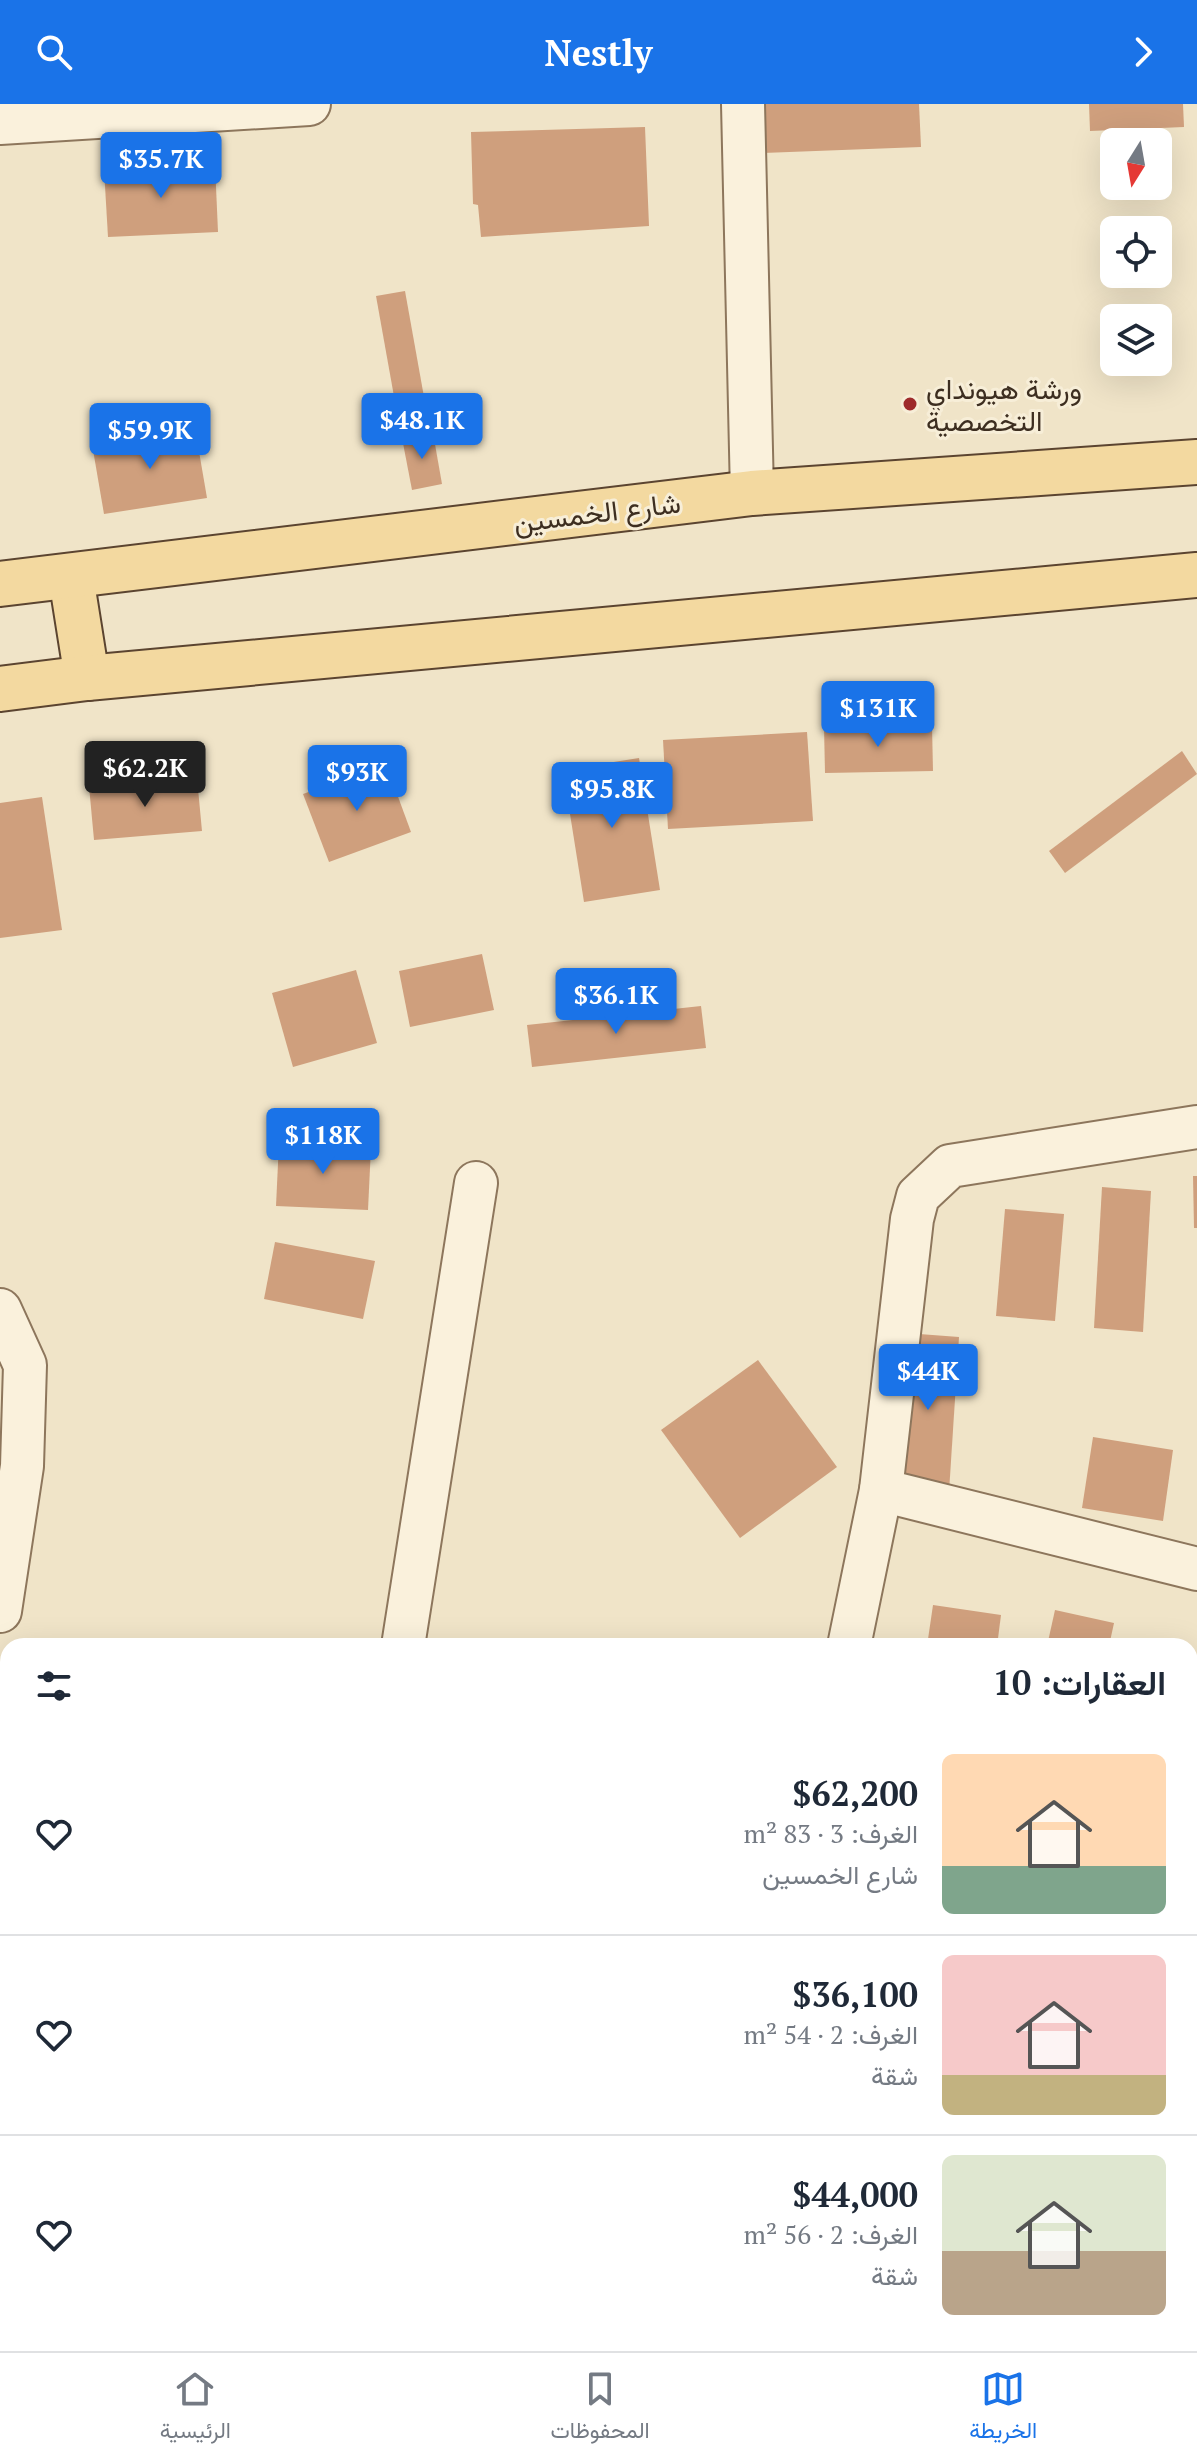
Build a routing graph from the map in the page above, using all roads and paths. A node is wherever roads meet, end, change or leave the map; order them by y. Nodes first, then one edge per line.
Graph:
1 (309, 104) edge
2 (743, 104) edge
3 (0, 123) edge
4 (1197, 462) edge
5 (752, 493) junction
6 (1197, 575) edge
7 (71, 577) junction
8 (0, 584) edge
9 (87, 678) junction
10 (0, 689) edge
11 (1197, 1127) edge
12 (476, 1183) dead end
13 (0, 1310) edge
14 (881, 1490) junction
15 (1197, 1569) edge
16 (0, 1611) edge
17 (404, 1638) edge
18 (851, 1638) edge

1 - 3 street
2 - 5 street
4 - 5 main road, شارع الخمسين
5 - 7 main road, شارع الخمسين
6 - 9 main road
7 - 8 main road, شارع الخمسين
7 - 9 main road
9 - 10 main road
11 - 14 street
12 - 17 street
13 - 16 street
14 - 15 street
14 - 18 street

